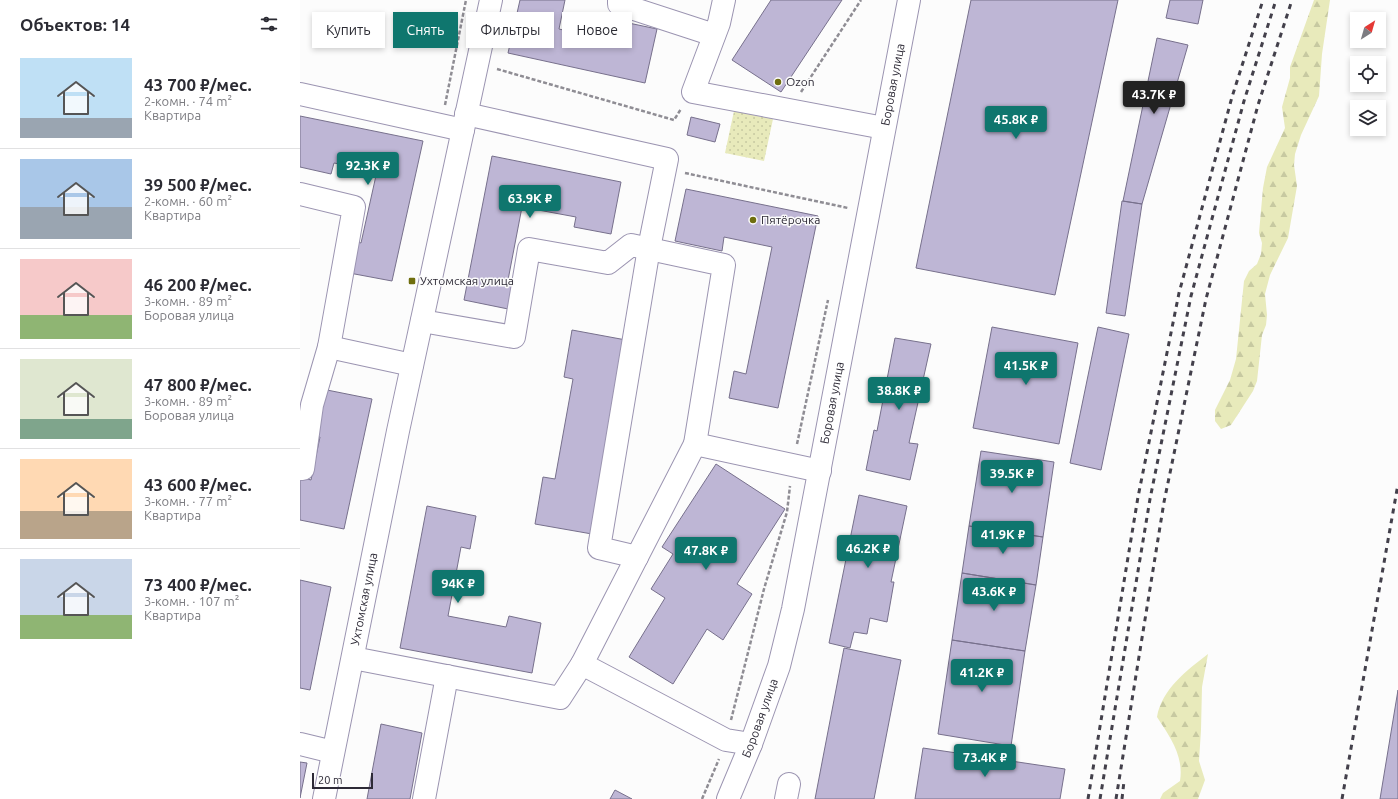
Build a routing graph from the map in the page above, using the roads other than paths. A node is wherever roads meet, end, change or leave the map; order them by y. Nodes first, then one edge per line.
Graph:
1 (491, 0) edge
2 (619, 0) edge
3 (724, 0) edge
4 (732, 0) edge
5 (909, 0) edge
6 (716, 29) junction
7 (300, 94) edge
8 (464, 122) junction
9 (884, 128) junction
10 (300, 194) edge
11 (649, 248) junction
12 (422, 321) junction
13 (329, 347) junction
14 (412, 366) junction
15 (695, 444) junction
16 (300, 468) edge
17 (820, 472) junction
18 (637, 557) junction
19 (353, 658) junction
20 (582, 664) junction
21 (447, 676) junction
22 (300, 744) edge
23 (751, 744) junction
24 (333, 752) junction
25 (324, 799) edge
26 (424, 799) edge
27 (728, 799) edge

1 - 8 street, Ухтомская улица
2 - 6 street
3 - 6 street
4 - 6 street
5 - 9 street, Боровая улица
6 - 9 street
7 - 8 street
8 - 11 street
8 - 12 street, Ухтомская улица
9 - 17 street, Боровая улица
10 - 13 street
11 - 12 street
11 - 15 street
11 - 18 street
12 - 14 street, Ухтомская улица
13 - 14 street
13 - 16 street
14 - 19 street, Ухтомская улица
15 - 17 street
15 - 18 street
17 - 23 street, Боровая улица
18 - 20 street
19 - 21 street
19 - 24 street, Ухтомская улица
20 - 21 street
20 - 23 street
21 - 26 street
22 - 24 street
23 - 27 street, Боровая улица
24 - 25 street, Ухтомская улица

